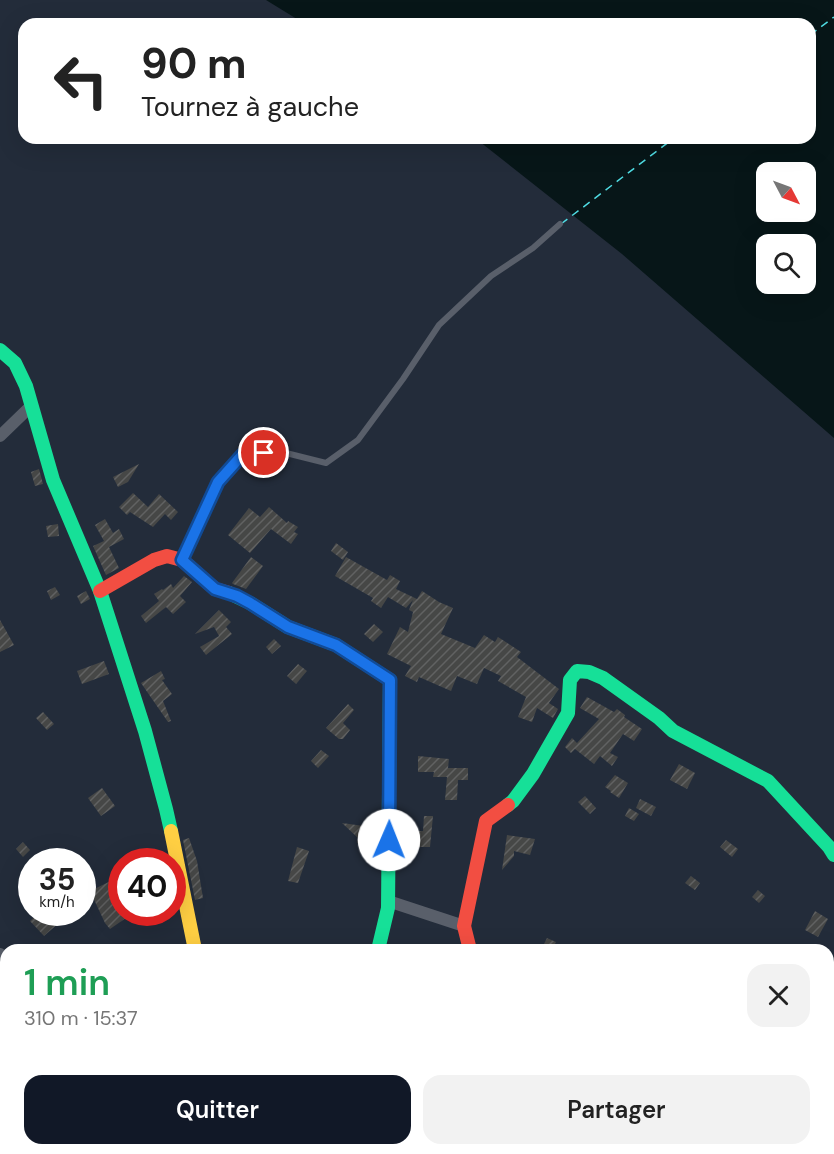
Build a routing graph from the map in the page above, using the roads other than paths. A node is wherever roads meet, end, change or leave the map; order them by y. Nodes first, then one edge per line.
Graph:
1 (561, 224) dead end
2 (0, 350) edge
3 (31, 406) junction
4 (0, 436) edge
5 (218, 482) joint
6 (182, 560) junction
7 (100, 591) junction
8 (834, 855) edge
9 (388, 901) junction
10 (464, 926) junction
11 (194, 944) edge
12 (379, 944) edge
13 (468, 944) edge

1 - 5 lane
2 - 3 street
3 - 4 street
3 - 7 street
5 - 6 street
6 - 7 street
6 - 9 street
7 - 11 street
8 - 10 street
9 - 10 street
9 - 12 street
10 - 13 street

